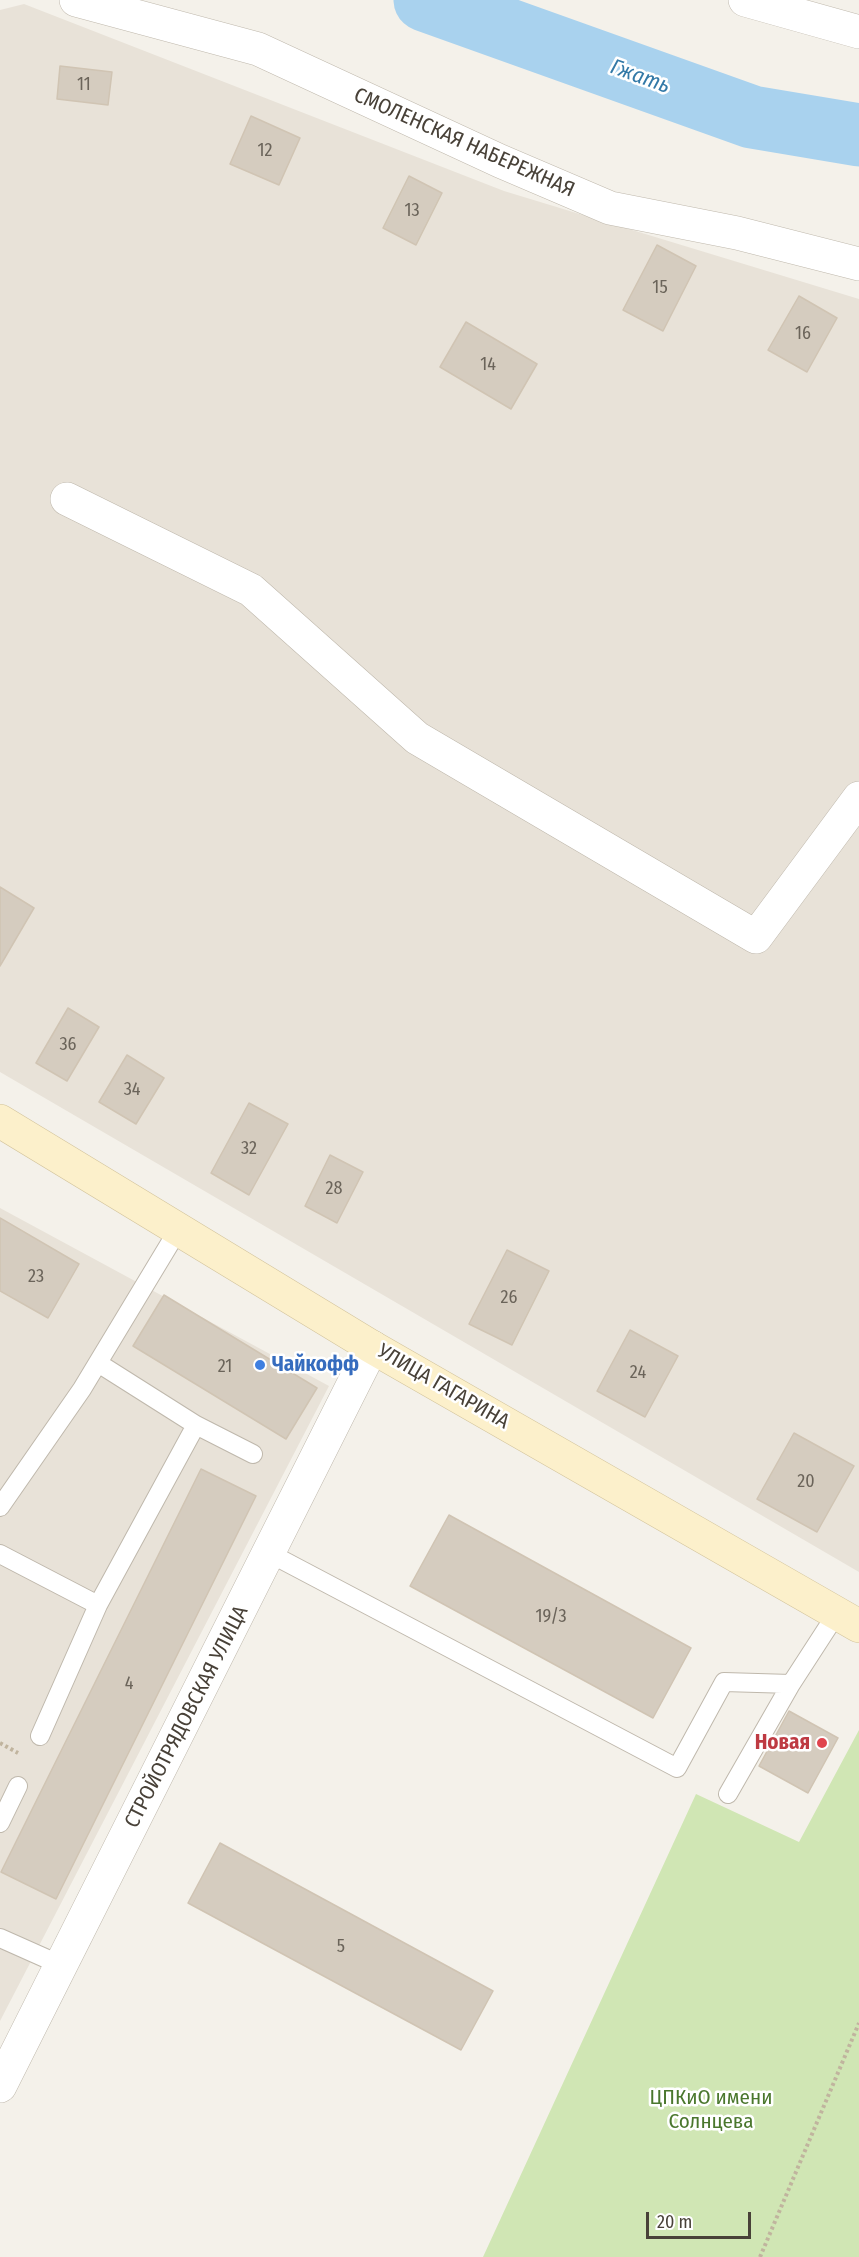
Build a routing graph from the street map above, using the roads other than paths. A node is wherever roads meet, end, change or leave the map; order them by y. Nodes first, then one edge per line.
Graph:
1 (76, 0) edge
2 (745, 0) edge
3 (859, 32) edge
4 (859, 264) edge
5 (67, 499) dead end
6 (859, 798) edge
7 (0, 1121) edge
8 (178, 1230) junction
9 (372, 1347) junction
10 (98, 1363) junction
11 (196, 1425) junction
12 (253, 1454) dead end
13 (3, 1495) edge
14 (269, 1552) junction
15 (0, 1554) edge
16 (98, 1605) junction
17 (848, 1620) edge
18 (791, 1684) junction
19 (40, 1736) dead end
20 (18, 1786) dead end
21 (728, 1794) dead end
22 (0, 1823) edge
23 (0, 1938) edge
24 (63, 1966) junction
25 (0, 2086) edge

1 - 4 street, СМОЛЕНСКАЯ НАБЕРЕЖНАЯ
2 - 3 street
5 - 6 street
7 - 8 main road, УЛИЦА ГАГАРИНА
8 - 9 main road, УЛИЦА ГАГАРИНА
8 - 10 lane
9 - 14 street, СТРОЙОТРЯДОВСКАЯ УЛИЦА
9 - 17 main road, УЛИЦА ГАГАРИНА
10 - 11 lane
10 - 13 lane
11 - 12 lane
11 - 16 lane
14 - 18 lane
14 - 24 street, СТРОЙОТРЯДОВСКАЯ УЛИЦА
15 - 16 lane
16 - 19 lane
17 - 18 lane
18 - 21 lane
20 - 22 lane
23 - 24 lane
24 - 25 street, СТРОЙОТРЯДОВСКАЯ УЛИЦА

